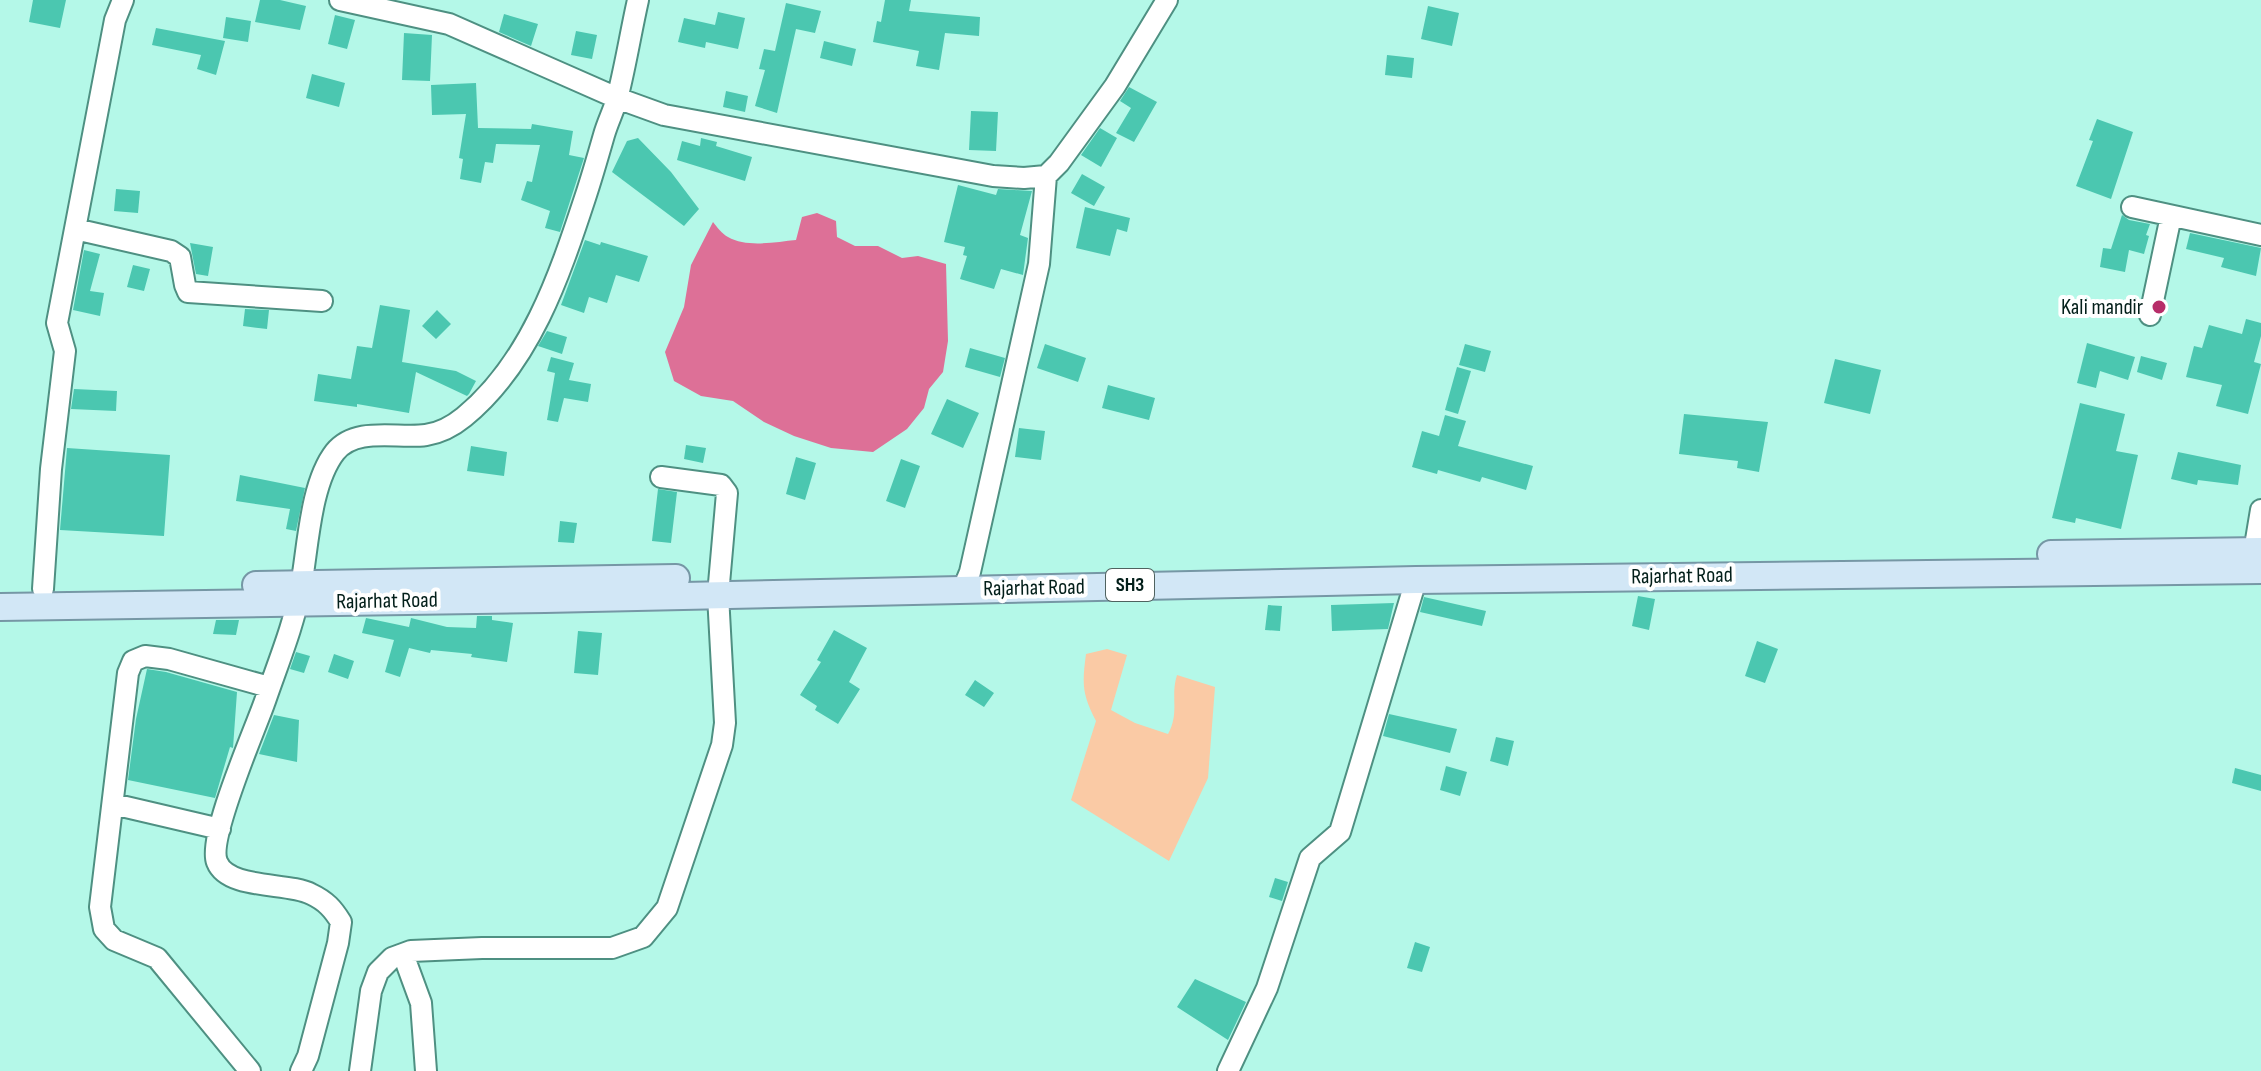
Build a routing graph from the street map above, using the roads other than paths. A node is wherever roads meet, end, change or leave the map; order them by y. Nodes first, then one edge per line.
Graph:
1 (123, 0) edge
2 (340, 0) edge
3 (638, 0) edge
4 (1167, 0) edge
5 (617, 98) junction
6 (1046, 176) junction
7 (2132, 207) dead end
8 (2171, 216) junction
9 (75, 229) junction
10 (2261, 235) edge
11 (322, 301) dead end
12 (2150, 315) dead end
13 (661, 477) dead end
14 (2261, 510) edge
15 (2259, 558) edge
16 (967, 580) junction
17 (1416, 580) junction
18 (719, 586) junction
19 (43, 589) junction
20 (0, 590) edge
21 (300, 593) junction
22 (0, 607) edge
23 (267, 696) junction
24 (113, 804) junction
25 (220, 829) junction
26 (403, 954) junction
27 (250, 1071) edge
28 (301, 1071) edge
29 (360, 1071) edge
30 (426, 1071) edge
31 (1228, 1071) edge

1 - 9 street
2 - 5 street
3 - 5 street
4 - 6 street
5 - 6 street
5 - 21 street
6 - 16 street
7 - 8 street
8 - 10 street
8 - 12 street
9 - 11 street
9 - 19 street
13 - 18 street
14 - 15 street
15 - 16 main road, Rajarhat Road / SH3
15 - 17 main road, Rajarhat Road / SH3
16 - 17 main road, Rajarhat Road / SH3
16 - 18 main road, Rajarhat Road / SH3
17 - 31 street
18 - 21 main road, Rajarhat Road / SH3
18 - 26 street
19 - 20 main road, Rajarhat Road / SH3
19 - 21 main road, Rajarhat Road / SH3
21 - 22 main road, Rajarhat Road / SH3
21 - 23 street
23 - 24 street
23 - 25 street
24 - 25 street
24 - 27 street
25 - 28 street
26 - 29 street
26 - 30 street

